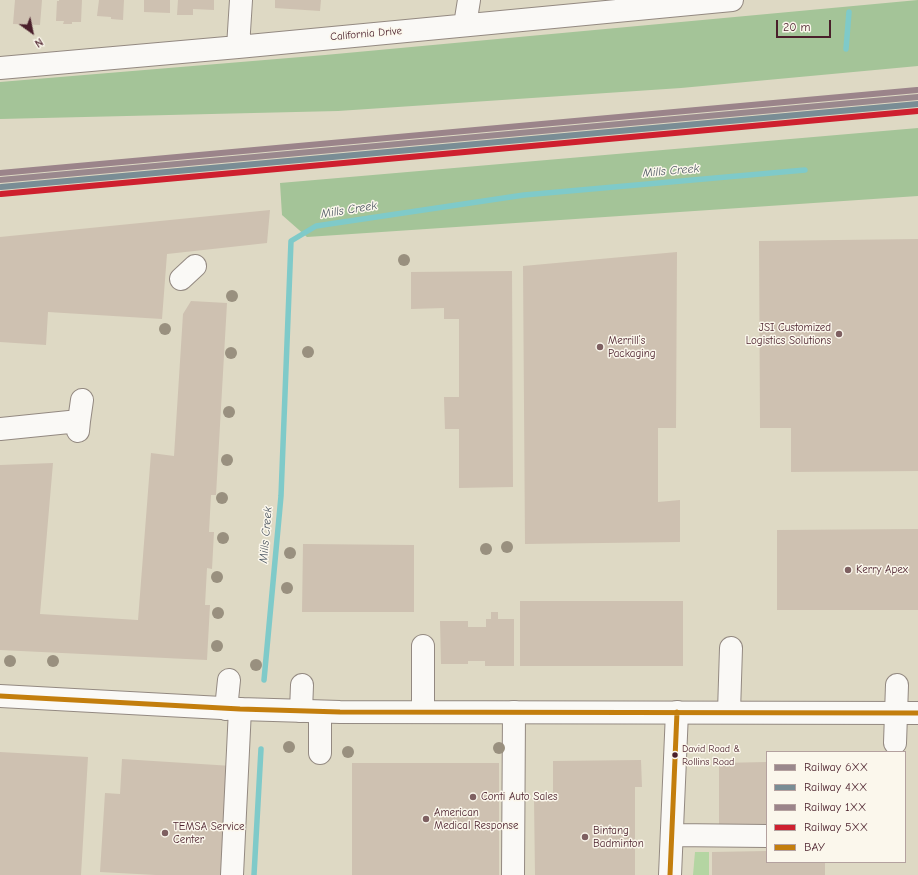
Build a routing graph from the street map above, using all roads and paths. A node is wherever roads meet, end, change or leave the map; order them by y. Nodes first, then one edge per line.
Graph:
1 (241, 0) edge
2 (469, 0) edge
3 (732, 0) edge
4 (710, 1) edge
5 (465, 25) junction
6 (238, 47) junction
7 (0, 68) edge
8 (80, 418) dead end
9 (0, 429) edge
10 (423, 646) dead end
11 (731, 648) dead end
12 (229, 680) dead end
13 (302, 685) dead end
14 (897, 685) dead end
15 (0, 696) edge
16 (233, 709) junction
17 (310, 712) junction
18 (423, 712) junction
19 (514, 712) junction
20 (677, 712) junction
21 (729, 712) junction
22 (895, 713) junction
23 (918, 713) edge
24 (895, 743) dead end
25 (320, 753) dead end
26 (672, 835) junction
27 (766, 836) edge
28 (232, 875) edge
29 (513, 875) edge
30 (670, 875) edge

1 - 6 street
2 - 5 street
3 - 4 street, California Drive
4 - 5 street, California Drive
5 - 6 street, California Drive
6 - 7 street, California Drive
8 - 9 street
10 - 18 street
11 - 21 street
12 - 16 street
13 - 17 street
14 - 22 street
15 - 16 street
16 - 17 street
16 - 28 street
17 - 18 street
17 - 25 street
18 - 19 street
19 - 20 street
19 - 29 street
20 - 21 street
20 - 26 street
21 - 22 street
22 - 23 street
22 - 24 street
26 - 27 street
26 - 30 street

